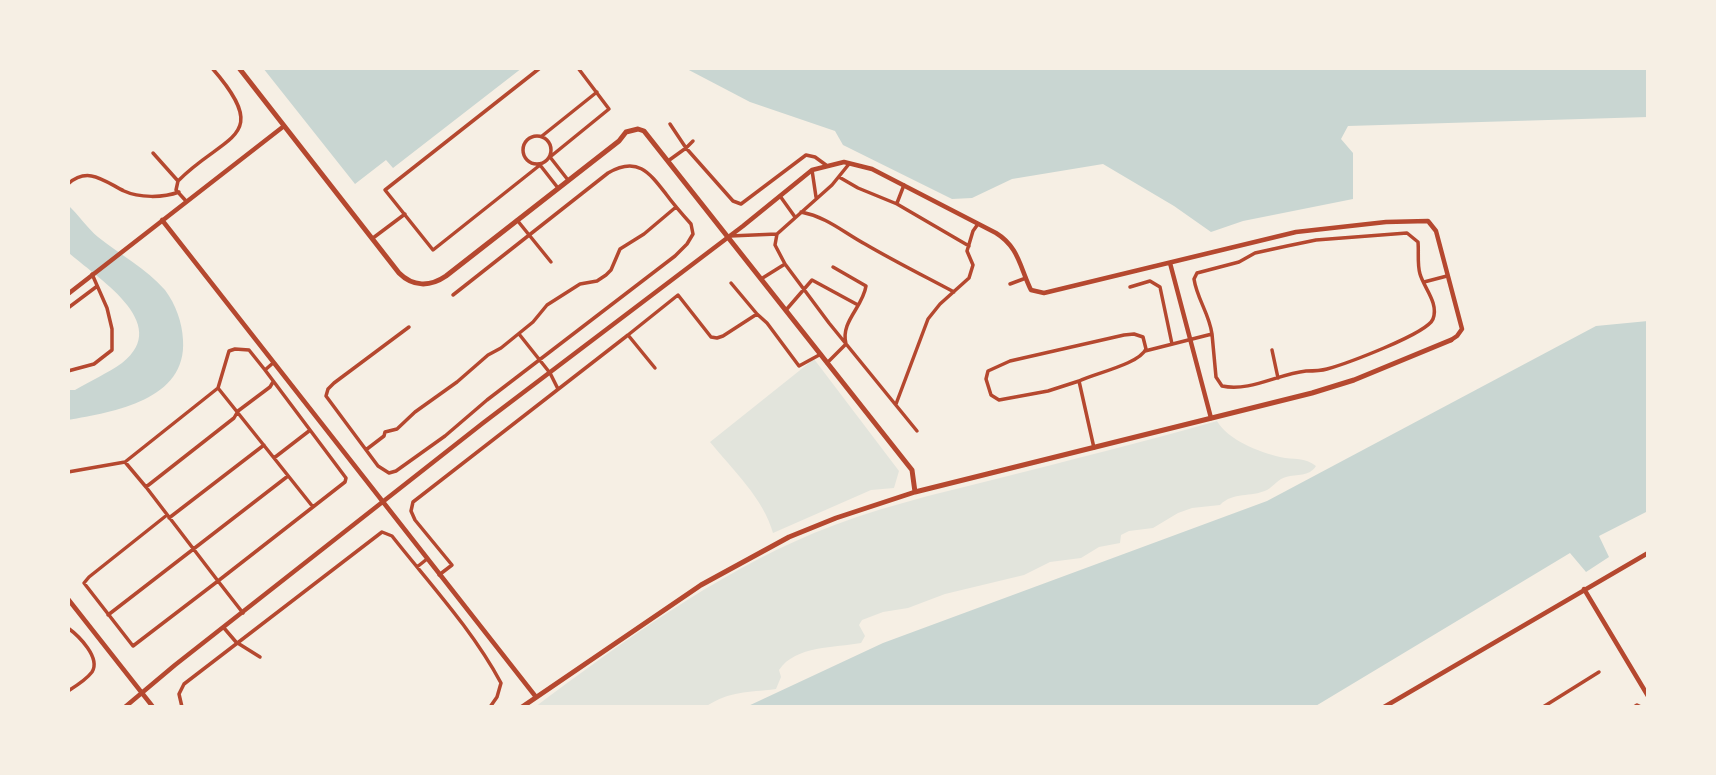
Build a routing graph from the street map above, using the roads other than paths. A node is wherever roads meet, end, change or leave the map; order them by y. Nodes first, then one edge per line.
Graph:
1 (212, 68) edge
2 (239, 68) edge
3 (540, 68) edge
4 (578, 68) edge
5 (597, 92) junction
6 (670, 124) dead end
7 (284, 126) junction
8 (542, 136) junction
9 (693, 141) dead end
10 (686, 148) junction
11 (153, 153) dead end
12 (551, 157) junction
13 (668, 161) junction
14 (849, 162) junction
15 (540, 165) junction
16 (826, 165) junction
17 (812, 170) junction
18 (839, 177) junction
19 (568, 180) junction
20 (178, 181) junction
21 (68, 184) edge
22 (904, 186) junction
23 (558, 188) junction
24 (178, 192) junction
25 (780, 196) junction
26 (816, 197) junction
27 (186, 201) junction
28 (897, 204) junction
29 (676, 206) junction
30 (801, 212) junction
31 (405, 214) junction
32 (796, 217) junction
33 (162, 220) junction
34 (517, 220) junction
35 (978, 224) junction
36 (777, 233) junction
37 (529, 235) junction
38 (729, 236) junction
39 (372, 239) junction
40 (969, 246) junction
41 (551, 262) dead end
42 (785, 264) junction
43 (1170, 264) junction
44 (833, 267) dead end
45 (92, 274) junction
46 (1447, 276) junction
47 (1026, 278) junction
48 (761, 279) junction
49 (1424, 282) junction
50 (731, 284) dead end
51 (1010, 284) dead end
52 (96, 287) junction
53 (1130, 287) dead end
54 (803, 289) junction
55 (954, 292) junction
56 (68, 293) edge
57 (453, 295) dead end
58 (858, 305) junction
59 (68, 308) edge
60 (786, 310) junction
61 (757, 314) junction
62 (410, 327) dead end
63 (519, 334) junction
64 (1212, 334) junction
65 (628, 335) junction
66 (1189, 340) junction
67 (1451, 340) joint
68 (1180, 342) junction
69 (846, 344) junction
70 (1172, 344) junction
71 (1181, 349) dead end
72 (1272, 350) dead end
73 (1145, 351) junction
74 (821, 354) junction
75 (540, 360) junction
76 (273, 363) junction
77 (827, 363) junction
78 (655, 368) dead end
79 (265, 370) junction
80 (68, 371) edge
81 (550, 373) junction
82 (1278, 378) junction
83 (1079, 381) junction
84 (273, 382) junction
85 (218, 388) junction
86 (558, 389) junction
87 (895, 405) junction
88 (238, 411) junction
89 (1211, 418) junction
90 (309, 430) junction
91 (916, 431) dead end
92 (264, 445) junction
93 (1094, 448) junction
94 (367, 449) junction
95 (274, 458) junction
96 (125, 462) junction
97 (68, 472) edge
98 (288, 476) junction
99 (146, 487) junction
100 (915, 492) junction
101 (383, 503) junction
102 (313, 507) junction
103 (168, 517) junction
104 (193, 550) junction
105 (1648, 553) edge
106 (427, 559) junction
107 (416, 567) junction
108 (439, 575) junction
109 (218, 581) junction
110 (1584, 589) junction
111 (68, 600) edge
112 (243, 613) junction
113 (108, 614) junction
114 (68, 628) edge
115 (224, 628) junction
116 (236, 642) junction
117 (260, 657) dead end
118 (1599, 672) dead end
119 (68, 691) edge
120 (142, 692) junction
121 (1648, 696) edge
122 (536, 697) junction
123 (125, 707) edge
124 (153, 707) edge
125 (182, 707) edge
126 (490, 707) edge
127 (522, 707) edge
128 (1384, 707) edge
129 (1543, 707) edge
130 (1634, 707) edge
131 (1641, 707) edge

1 - 20 street
2 - 7 main road
3 - 31 street
4 - 5 street
5 - 8 street
5 - 12 street
6 - 10 street
7 - 27 street
7 - 39 main road
8 - 12 street
8 - 15 street
9 - 10 street
10 - 13 street
10 - 16 street
11 - 20 street
12 - 15 street
12 - 19 street
13 - 19 main road
13 - 38 main road
14 - 16 street
14 - 18 street
14 - 22 street
15 - 23 street
15 - 31 street
16 - 17 street
17 - 25 street
17 - 26 street
18 - 26 street
18 - 28 street
19 - 23 main road
20 - 24 street
21 - 24 street
22 - 28 street
22 - 35 street
23 - 34 main road
24 - 27 street
25 - 32 street
25 - 38 street
26 - 30 street
27 - 33 street
28 - 40 street
29 - 37 street
29 - 63 street
29 - 75 street
30 - 32 street
30 - 55 street
31 - 39 street
32 - 36 street
33 - 45 street
33 - 76 street
34 - 37 street
34 - 39 main road
35 - 40 street
35 - 47 street
36 - 38 street
36 - 42 street
37 - 41 street
37 - 57 street
38 - 48 main road
38 - 81 street
40 - 55 street
42 - 48 street
42 - 54 street
43 - 46 street
43 - 47 street
43 - 66 street
44 - 58 street
45 - 52 street
45 - 56 street
46 - 49 street
46 - 67 street
47 - 51 street
48 - 60 main road
49 - 64 street
49 - 82 street
50 - 61 street
52 - 59 street
52 - 80 street
53 - 70 street
54 - 58 street
54 - 60 street
54 - 69 street
55 - 87 street
58 - 69 street
60 - 74 main road
61 - 65 street
61 - 74 street
62 - 94 street
63 - 75 street
63 - 94 street
64 - 66 street
64 - 82 street
65 - 78 street
65 - 86 street
66 - 68 street
66 - 89 street
67 - 89 main road
68 - 70 street
68 - 71 street
69 - 77 street
69 - 87 street
70 - 73 street
72 - 82 street
73 - 83 street
73 - 83 street
74 - 77 main road
75 - 81 street
75 - 94 street
76 - 79 street
76 - 101 street
77 - 100 main road
79 - 84 street
79 - 85 street
81 - 86 street
81 - 101 street
83 - 93 street
84 - 88 street
84 - 90 street
85 - 88 street
85 - 96 street
86 - 108 street
87 - 91 street
88 - 92 street
88 - 99 street
89 - 93 main road
90 - 95 street
90 - 102 street
92 - 95 street
92 - 103 street
93 - 100 main road
95 - 98 street
96 - 97 street
96 - 99 street
98 - 102 street
98 - 104 street
99 - 103 street
100 - 122 main road
101 - 106 street
101 - 112 street
102 - 109 street
103 - 104 street
103 - 113 street
104 - 109 street
104 - 113 street
105 - 110 street
106 - 107 street
106 - 108 street
107 - 116 street
107 - 126 street
108 - 122 street
109 - 112 street
109 - 113 street
110 - 121 street
110 - 128 street
111 - 120 street
112 - 115 street
114 - 119 street
115 - 116 street
115 - 120 street
116 - 117 street
116 - 125 street
118 - 129 street
120 - 123 street
120 - 124 street
122 - 127 main road
130 - 131 street

